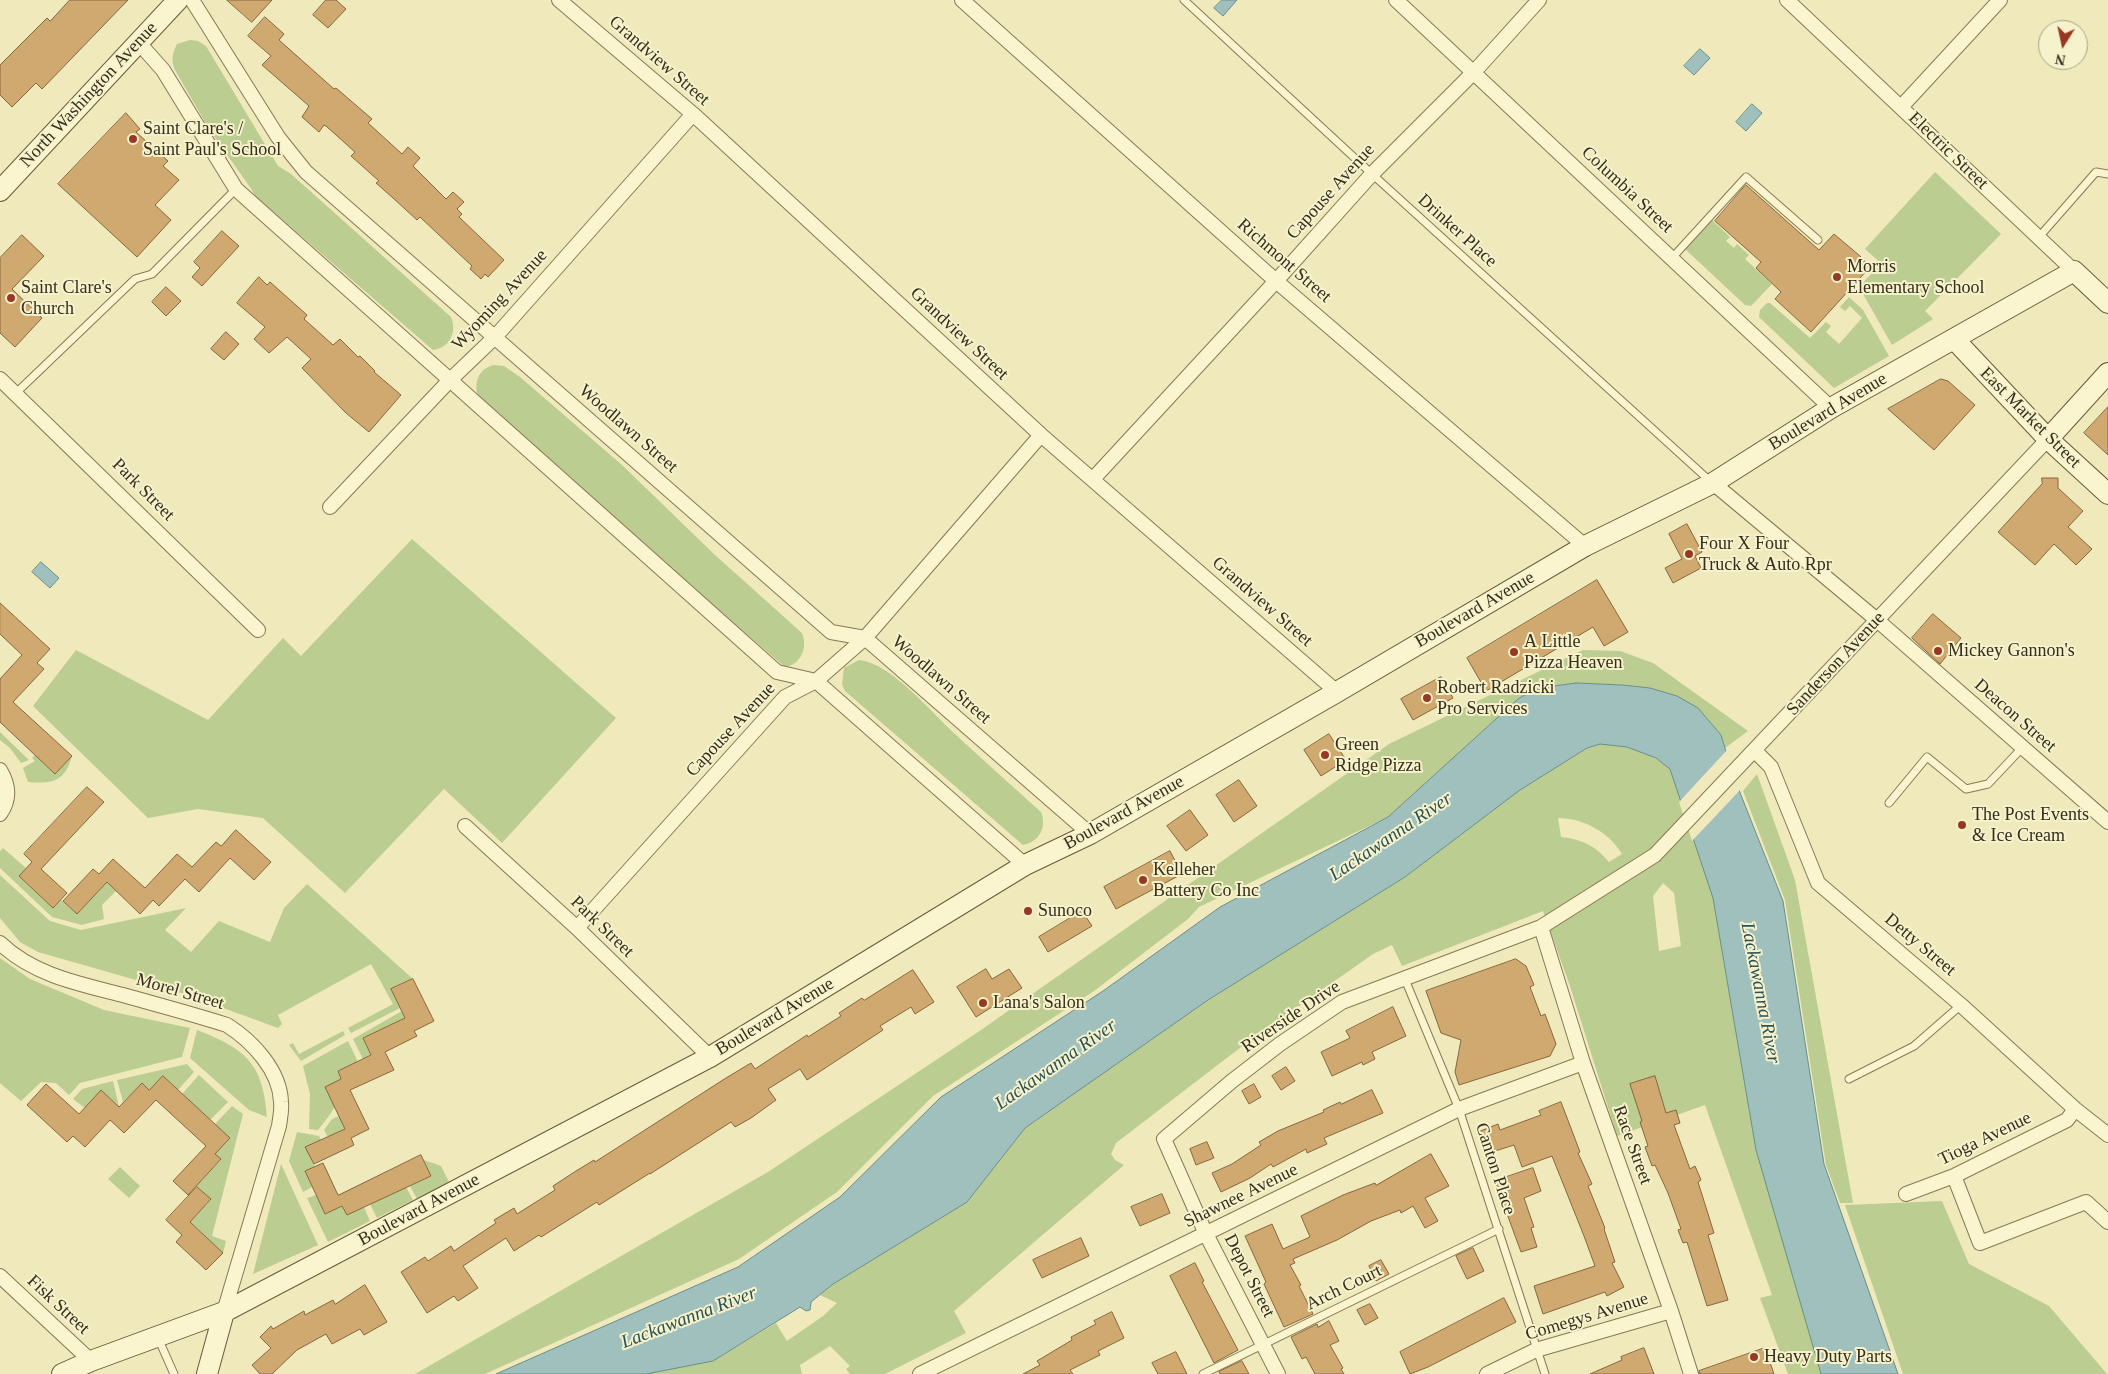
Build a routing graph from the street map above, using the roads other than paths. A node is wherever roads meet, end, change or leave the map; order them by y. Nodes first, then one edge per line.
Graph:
1 (558, 0) edge
2 (962, 0) edge
3 (1184, 0) edge
4 (1396, 0) edge
5 (1539, 0) edge
6 (1788, 0) edge
7 (2000, 0) edge
8 (179, 1) edge
9 (139, 43) junction
10 (1474, 72) junction
11 (1902, 106) junction
12 (692, 114) junction
13 (1372, 174) junction
14 (2108, 174) edge
15 (236, 189) junction
16 (0, 191) edge
17 (2039, 237) junction
18 (1818, 240) dead end
19 (1672, 258) junction
20 (2074, 271) junction
21 (1276, 281) junction
22 (2108, 303) edge
23 (496, 337) junction
24 (1954, 339) junction
25 (2108, 372) edge
26 (0, 379) edge
27 (449, 381) junction
28 (16, 393) junction
29 (1831, 408) junction
30 (1041, 435) junction
31 (2048, 439) junction
32 (1093, 479) junction
33 (1713, 483) junction
34 (2108, 494) edge
35 (330, 507) dead end
36 (1585, 546) junction
37 (1877, 620) junction
38 (258, 630) dead end
39 (865, 638) junction
40 (816, 681) junction
41 (1337, 692) junction
42 (2022, 748) junction
43 (1754, 751) junction
44 (0, 770) edge
45 (1889, 803) dead end
46 (0, 814) edge
47 (2108, 822) edge
48 (465, 826) dead end
49 (1090, 834) junction
50 (1025, 865) junction
51 (1541, 927) junction
52 (577, 928) junction
53 (0, 943) edge
54 (1404, 977) junction
55 (1961, 1005) junction
56 (710, 1057) junction
57 (1583, 1063) junction
58 (1849, 1079) dead end
59 (1459, 1109) junction
60 (2075, 1109) junction
61 (2108, 1135) edge
62 (1164, 1138) joint
63 (1954, 1176) junction
64 (1906, 1194) dead end
65 (2108, 1222) edge
66 (1499, 1229) junction
67 (1206, 1234) junction
68 (0, 1276) edge
69 (1671, 1311) junction
70 (224, 1312) junction
71 (158, 1337) junction
72 (1263, 1344) junction
73 (1536, 1350) junction
74 (92, 1361) junction
75 (62, 1374) edge
76 (174, 1374) edge
77 (207, 1374) edge
78 (920, 1374) edge
79 (1204, 1374) edge
80 (1278, 1374) edge
81 (1487, 1374) edge
82 (1545, 1374) edge
83 (1691, 1374) edge

1 - 12 street, Grandview Street
2 - 21 street, Richmont Street
3 - 13 lane, Drinker Place
4 - 10 street, Columbia Street
5 - 10 street, Capouse Avenue
6 - 11 street, Electric Street
7 - 11 street
8 - 9 street, North Washington Avenue
8 - 23 street, Woodlawn Street
9 - 15 street
9 - 16 street, North Washington Avenue
10 - 13 street, Capouse Avenue
10 - 19 street, Columbia Street
11 - 17 street, Electric Street
12 - 23 street, Wyoming Avenue
12 - 30 street, Grandview Street
13 - 21 street, Capouse Avenue
13 - 33 lane, Drinker Place
14 - 17 lane
15 - 27 street
15 - 28 lane
17 - 20 street, Electric Street
18 - 19 lane
19 - 29 street, Columbia Street
20 - 22 street, Electric Street
20 - 24 street, Boulevard Avenue
21 - 32 street, Capouse Avenue
21 - 36 street, Richmont Street
23 - 27 street, Wyoming Avenue
23 - 39 street, Woodlawn Street
24 - 29 street, Boulevard Avenue
24 - 31 street, East Market Street
25 - 31 street, Sanderson Avenue
26 - 28 street, Park Street
27 - 35 street, Wyoming Avenue
27 - 40 street
28 - 38 street, Park Street
29 - 33 street, Boulevard Avenue
30 - 32 street, Grandview Street
30 - 39 street, Capouse Avenue
31 - 34 street, East Market Street
31 - 37 street, Sanderson Avenue
32 - 41 street, Grandview Street
33 - 36 street, Boulevard Avenue
33 - 37 street, Deacon Street
36 - 41 street, Boulevard Avenue
37 - 42 street, Deacon Street
37 - 43 street, Sanderson Avenue
39 - 40 street, Capouse Avenue
39 - 49 street, Woodlawn Street
40 - 50 street
40 - 52 street, Capouse Avenue
41 - 49 street, Boulevard Avenue
42 - 45 lane
42 - 47 street, Deacon Street
43 - 51 street, Sanderson Avenue
43 - 55 street, Detty Street
44 - 46 street
48 - 52 street, Park Street
49 - 50 street, Boulevard Avenue
50 - 56 street, Boulevard Avenue
51 - 54 street, Riverside Drive
51 - 57 street, Race Street
52 - 56 street, Park Street
53 - 70 street, Morel Street
54 - 59 lane, Canton Place
54 - 62 street, Riverside Drive
55 - 58 lane
55 - 60 street, Detty Street
56 - 70 street, Boulevard Avenue
57 - 59 street, Shawnee Avenue
57 - 69 street, Race Street
59 - 66 lane, Canton Place
59 - 67 street, Shawnee Avenue
60 - 61 street, Detty Street
60 - 63 street, Tioga Avenue
62 - 67 street, Depot Street
63 - 64 street, Tioga Avenue
63 - 65 street
66 - 72 lane, Arch Court
66 - 73 lane, Canton Place
67 - 72 street, Depot Street
67 - 78 street, Shawnee Avenue
68 - 74 street, Fisk Street
69 - 73 street, Comegys Avenue
69 - 83 street, Race Street
70 - 71 street, Boulevard Avenue
70 - 77 street
71 - 74 street, Boulevard Avenue
71 - 76 lane
72 - 79 lane, Arch Court
72 - 80 street, Depot Street
73 - 81 street, Comegys Avenue
73 - 82 lane, Canton Place
74 - 75 street, Boulevard Avenue

